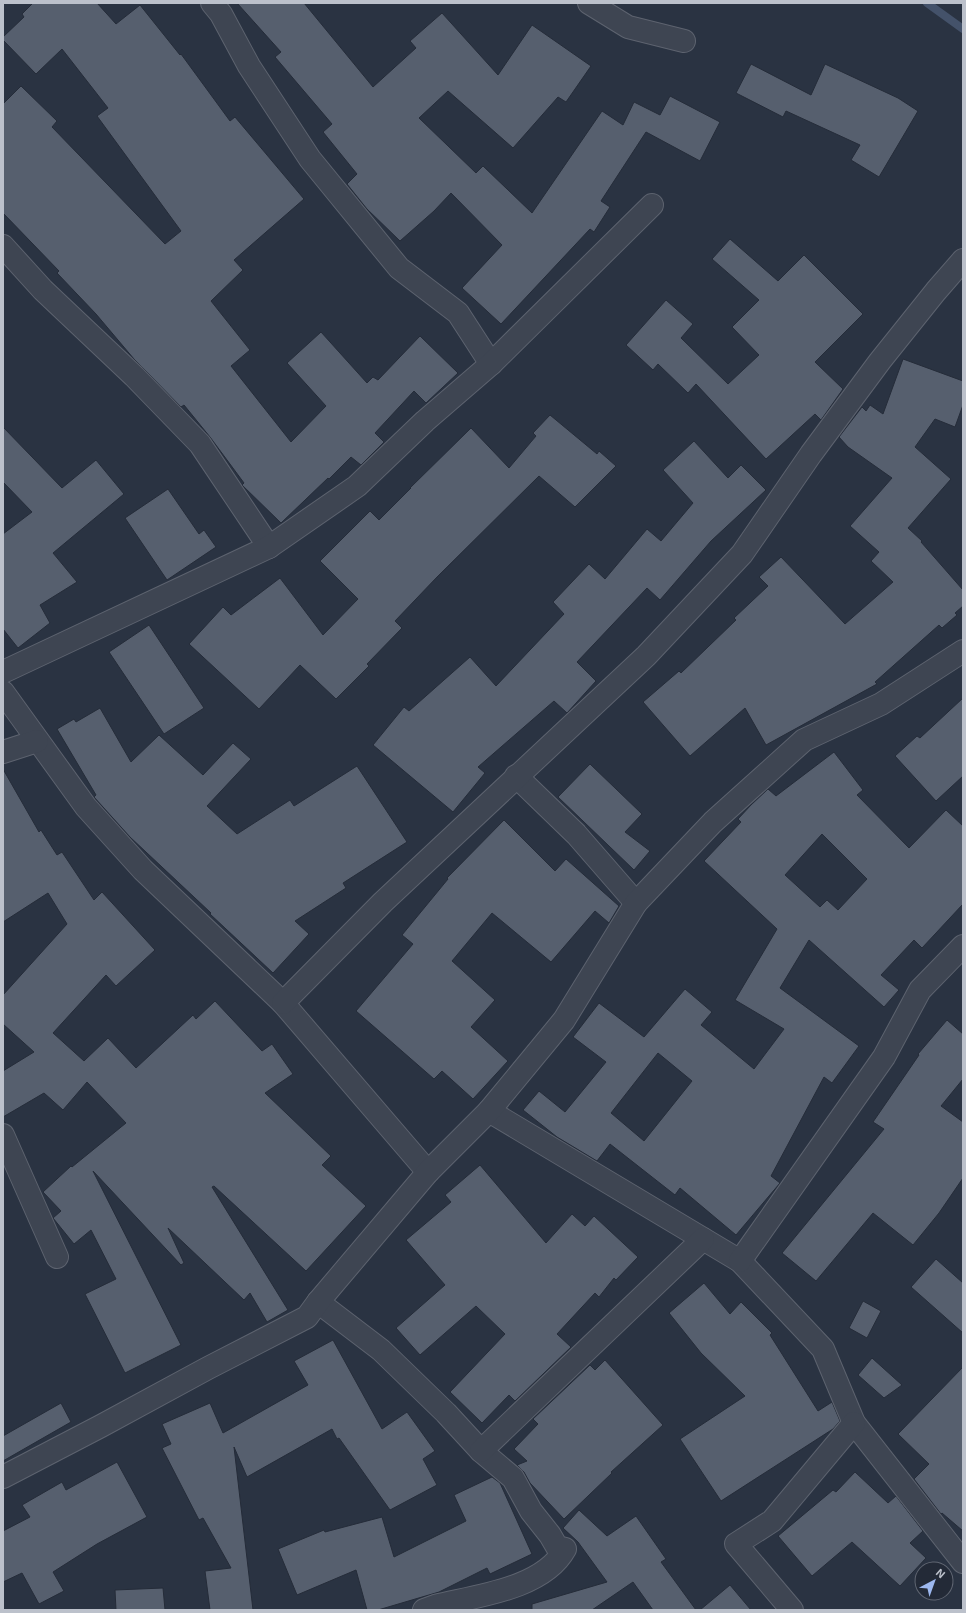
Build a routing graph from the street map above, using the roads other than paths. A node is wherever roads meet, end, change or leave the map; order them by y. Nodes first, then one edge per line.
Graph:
1 (212, 3) edge
2 (590, 3) edge
3 (684, 41) dead end
4 (652, 205) dead end
5 (3, 246) edge
6 (963, 260) edge
7 (491, 364) junction
8 (269, 547) junction
9 (963, 650) edge
10 (3, 672) edge
11 (3, 692) edge
12 (38, 741) junction
13 (3, 752) edge
14 (516, 776) junction
15 (636, 903) junction
16 (963, 946) edge
17 (283, 1003) junction
18 (489, 1111) junction
19 (3, 1135) edge
20 (428, 1172) junction
21 (703, 1239) junction
22 (57, 1257) dead end
23 (740, 1261) junction
24 (318, 1302) junction
25 (854, 1423) junction
26 (481, 1451) junction
27 (3, 1477) edge
28 (963, 1562) edge
29 (464, 1605) edge
30 (424, 1610) edge
31 (792, 1610) edge

1 - 7 street
2 - 3 street
4 - 7 street
5 - 8 street
6 - 14 street
7 - 8 street
8 - 10 street
9 - 15 street
11 - 12 street
12 - 13 street
12 - 17 street
14 - 15 street
14 - 17 street
15 - 18 street
16 - 23 street
17 - 20 street
18 - 20 street
18 - 21 street
19 - 22 street
20 - 24 street
21 - 23 street
21 - 26 street
23 - 25 street
24 - 26 street
24 - 27 street
25 - 28 street
25 - 31 street
26 - 29 street
29 - 30 street

